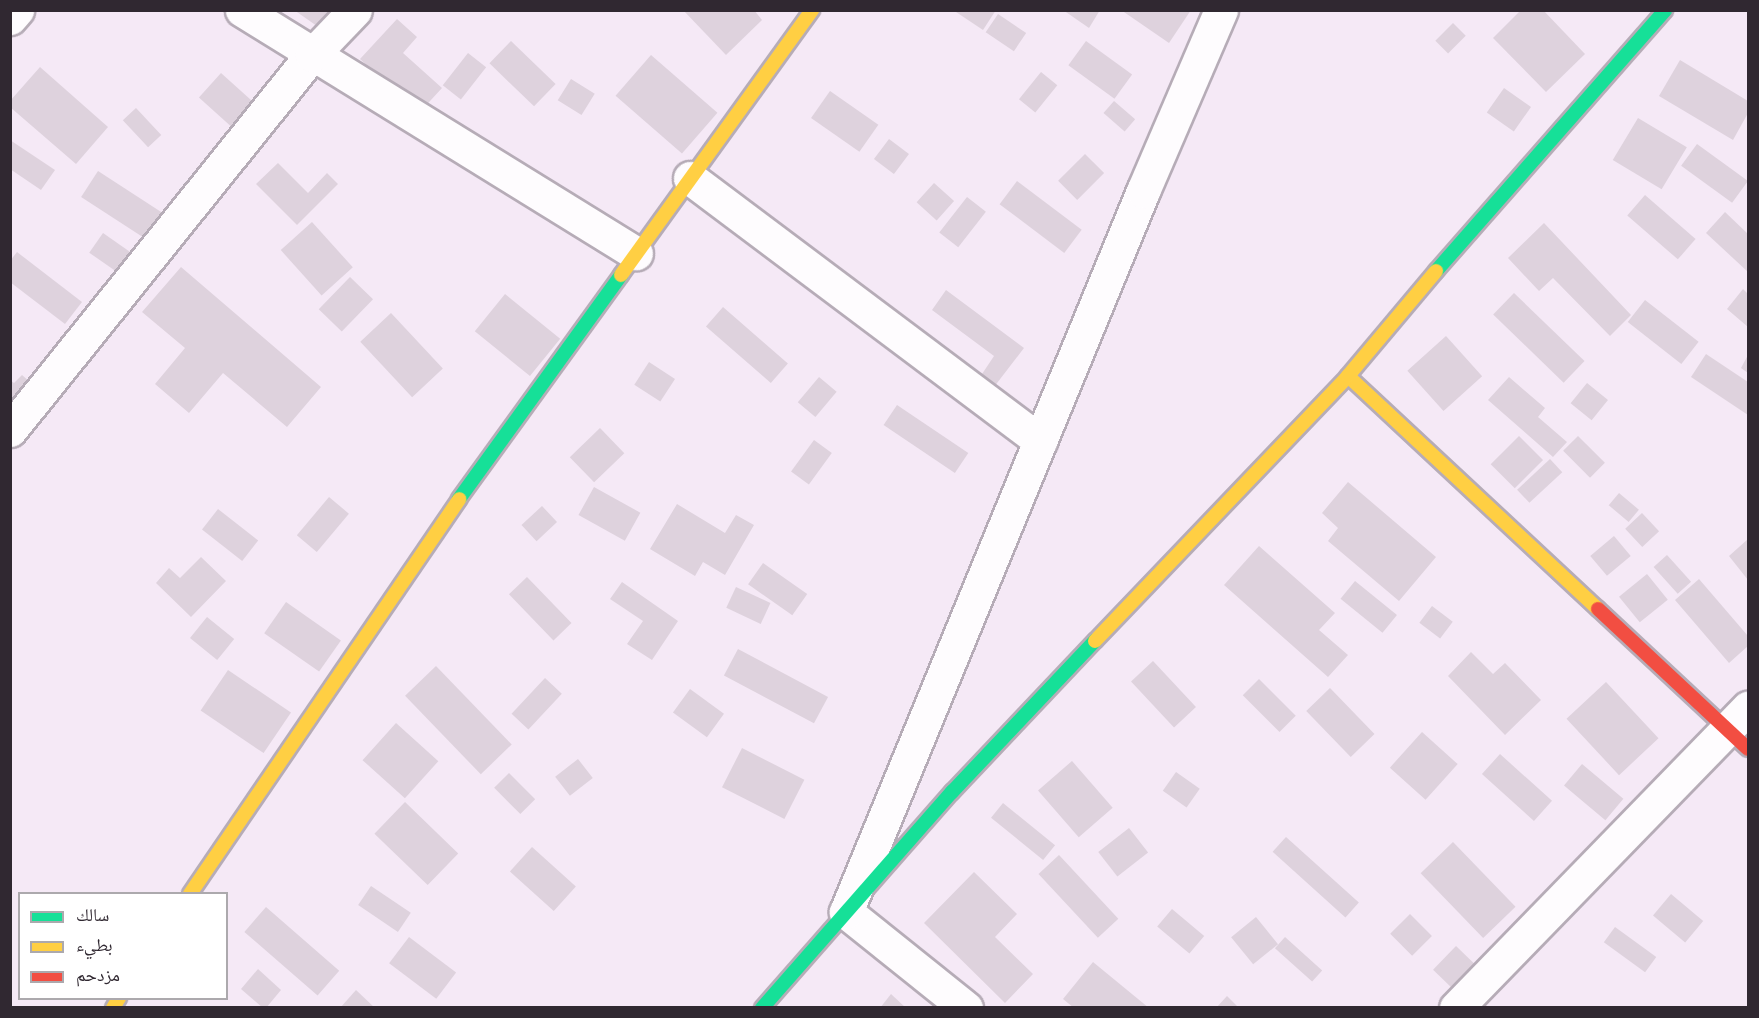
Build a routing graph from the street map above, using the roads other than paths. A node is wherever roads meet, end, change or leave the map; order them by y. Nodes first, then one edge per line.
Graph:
1 (17, 10) edge
2 (242, 10) edge
3 (355, 10) edge
4 (812, 10) edge
5 (1221, 10) edge
6 (1665, 10) edge
7 (10, 18) edge
8 (312, 55) junction
9 (690, 178) junction
10 (636, 253) junction
11 (1348, 376) junction
12 (10, 430) edge
13 (1040, 441) junction
14 (1742, 729) edge
15 (191, 892) edge
16 (846, 912) junction
17 (762, 1008) edge
18 (966, 1008) edge
19 (1456, 1008) edge

1 - 7 street
2 - 8 street
3 - 8 street
4 - 9 street
5 - 13 street
6 - 11 street
8 - 10 street
8 - 12 street
9 - 10 street
9 - 13 street
10 - 15 street
11 - 14 street
11 - 16 street
13 - 16 street
14 - 19 street
16 - 17 street
16 - 18 street

